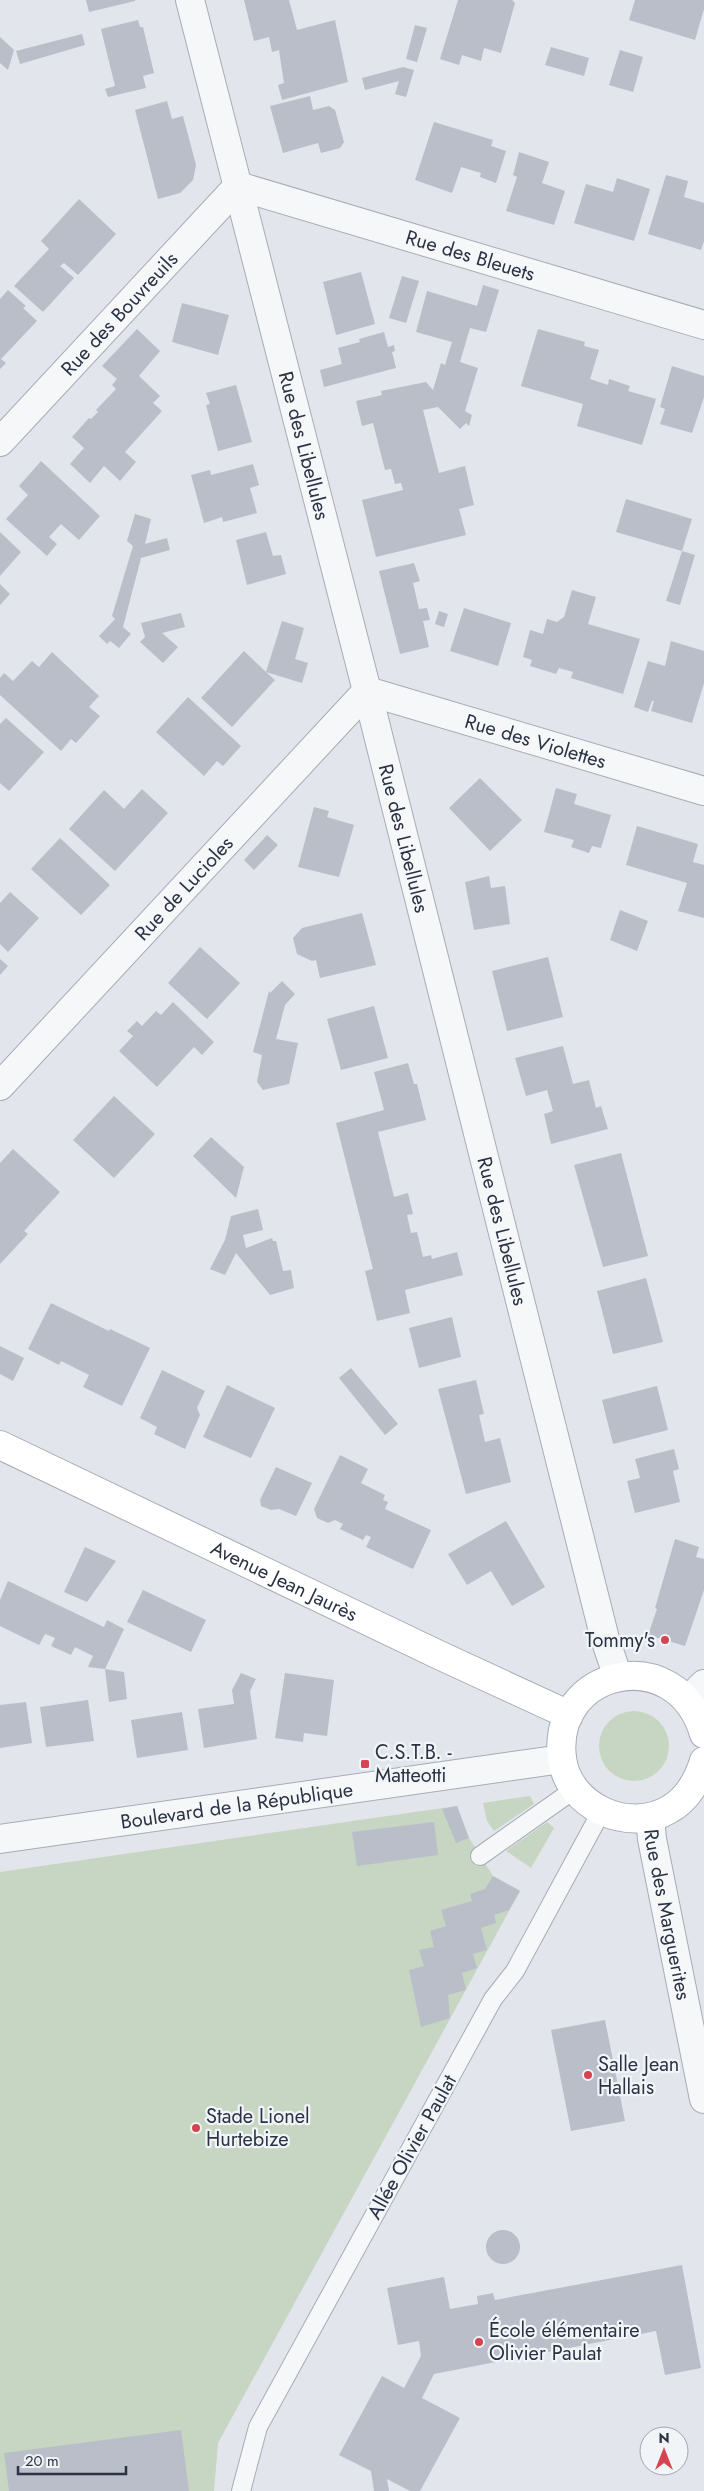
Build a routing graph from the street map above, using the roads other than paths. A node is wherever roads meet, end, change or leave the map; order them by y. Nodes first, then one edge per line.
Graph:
1 (190, 0) edge
2 (238, 186) junction
3 (704, 325) edge
4 (0, 442) edge
5 (368, 690) junction
6 (704, 791) edge
7 (0, 1086) edge
8 (0, 1445) edge
9 (618, 1677) junction
10 (696, 1692) edge
11 (569, 1715) junction
12 (704, 1734) edge
13 (562, 1759) junction
14 (702, 1774) edge
15 (574, 1789) junction
16 (602, 1812) junction
17 (650, 1817) junction
18 (0, 1839) edge
19 (480, 1856) dead end
20 (704, 2099) edge
21 (241, 2491) edge

1 - 2 street, Rue des Libellules
2 - 3 street, Rue des Bleuets
2 - 4 street, Rue des Bouvreuils
2 - 5 street, Rue des Libellules
5 - 6 street, Rue des Violettes
5 - 7 street, Rue de Lucioles
5 - 9 street, Rue des Libellules
8 - 11 main road, Avenue Jean Jaurès
9 - 10 main road
9 - 11 main road
10 - 12 main road
11 - 13 main road
13 - 15 main road
13 - 18 street, Boulevard de la République
14 - 17 main road
15 - 16 main road
15 - 19 lane
16 - 17 main road
16 - 21 lane, Allée Olivier Paulat
17 - 20 street, Rue des Marguerites

